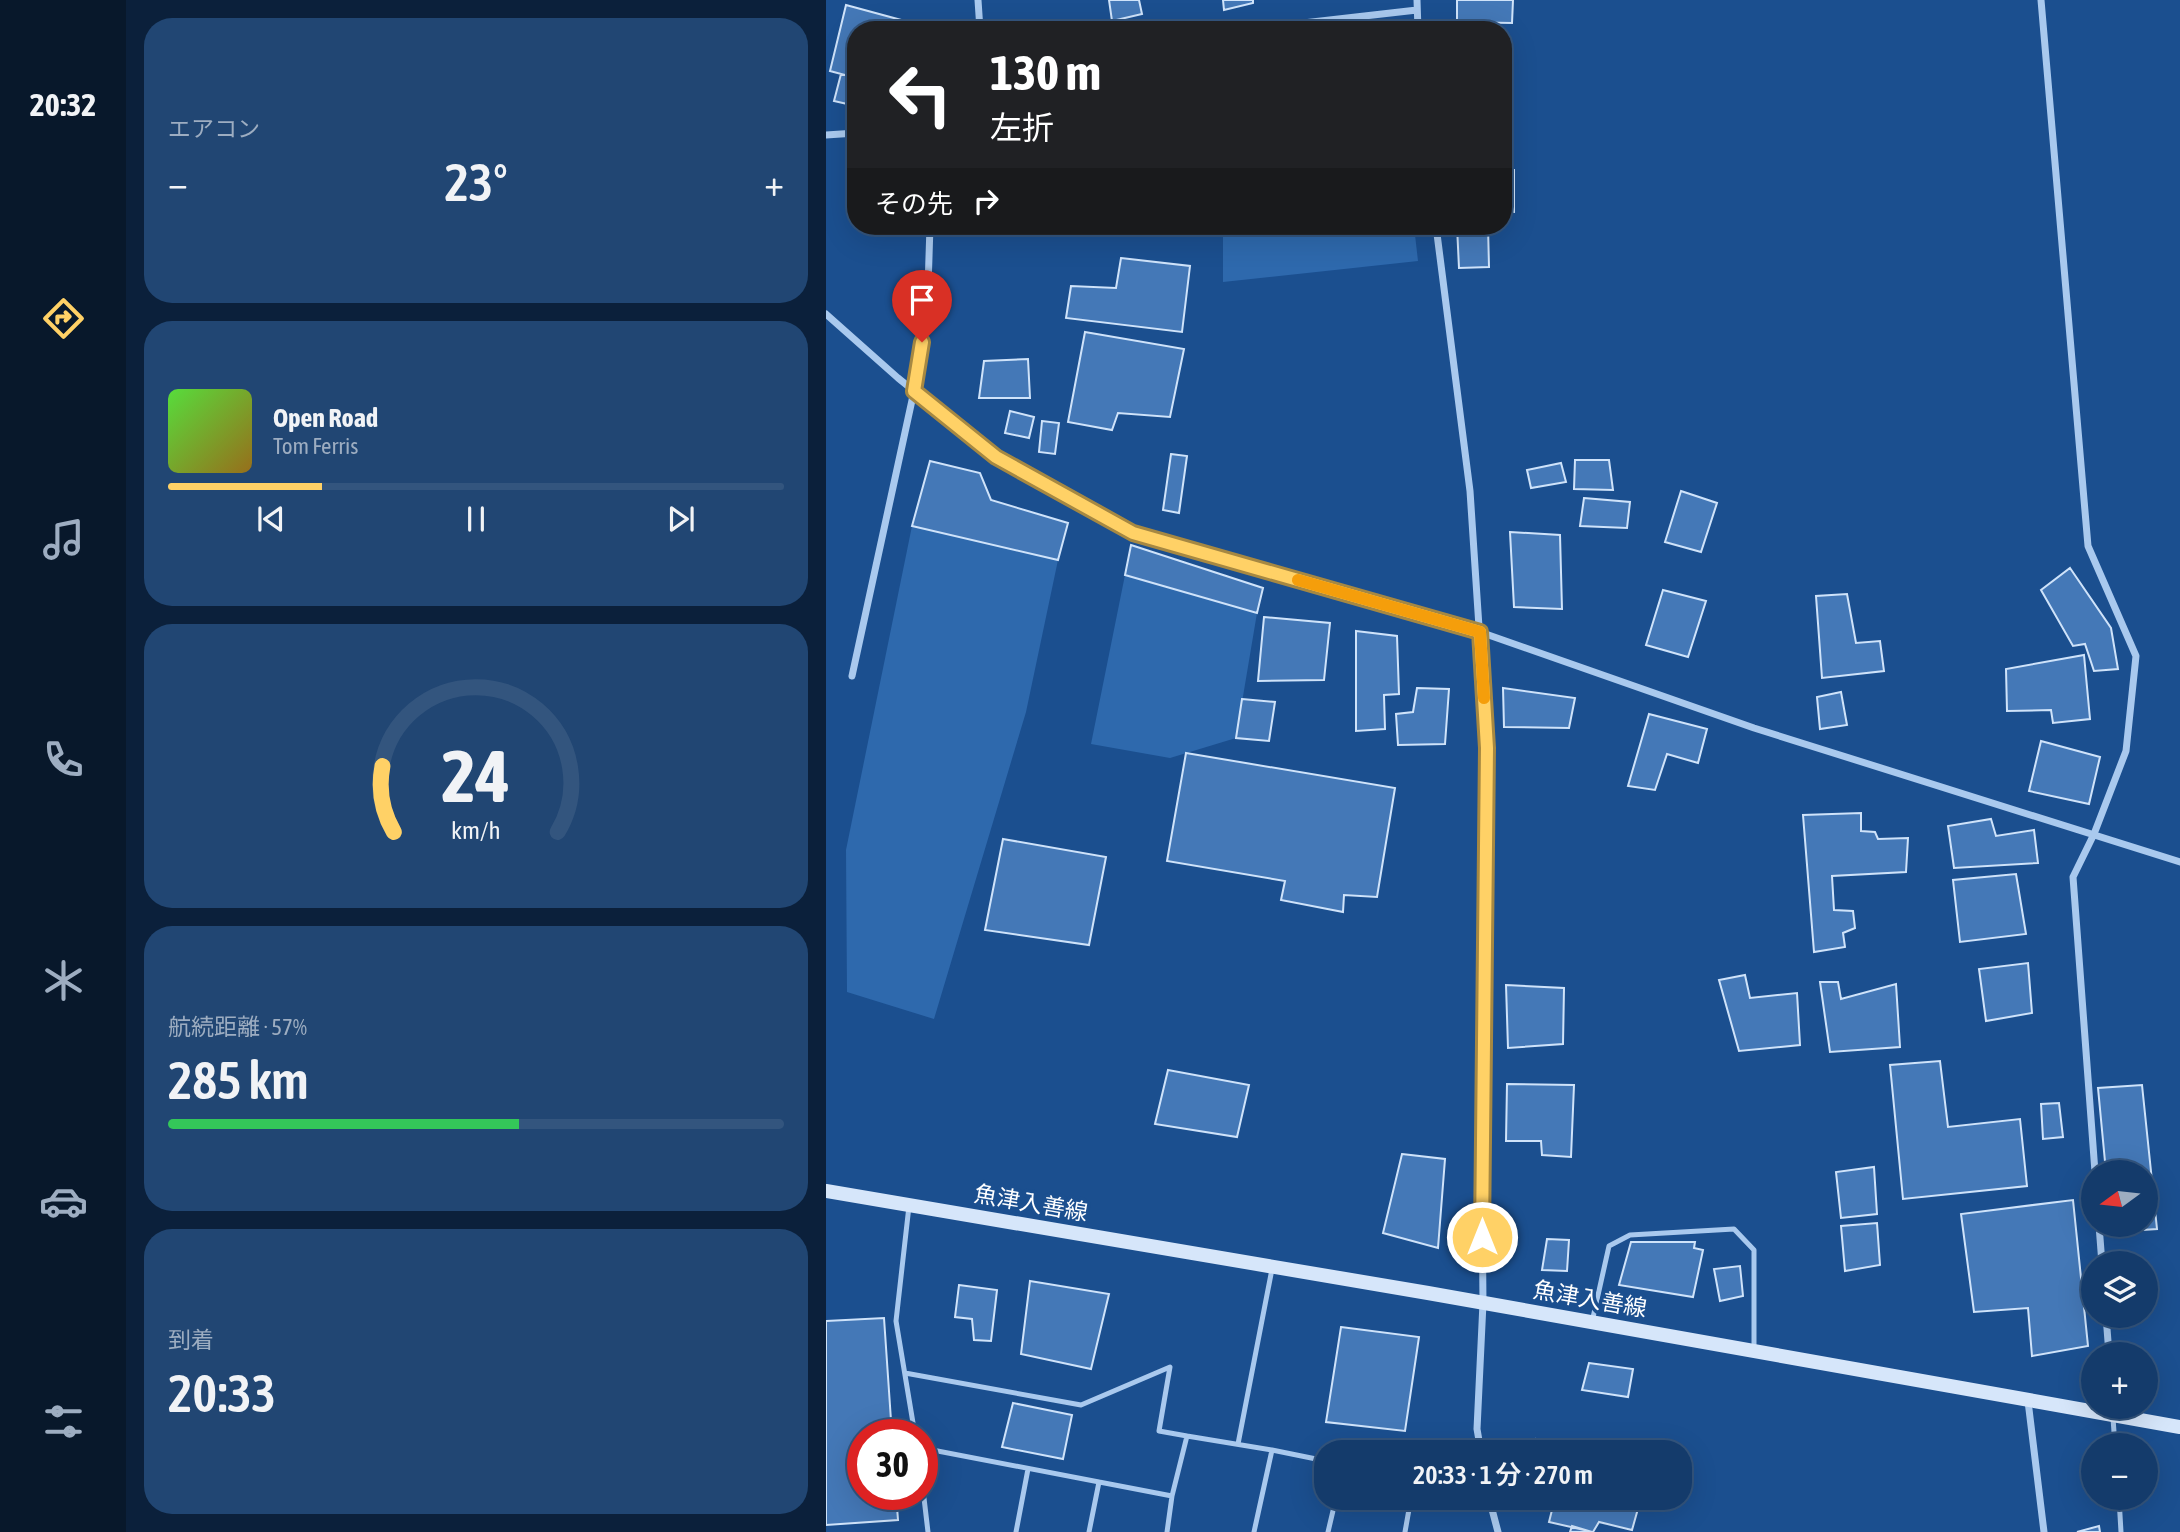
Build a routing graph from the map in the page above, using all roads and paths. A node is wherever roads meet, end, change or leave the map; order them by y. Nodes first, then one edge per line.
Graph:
1 (978, 0) edge
2 (1418, 0) edge
3 (2041, 0) edge
4 (1416, 10) junction
5 (979, 21) edge
6 (1320, 21) edge
7 (1417, 21) edge
8 (847, 134) edge
9 (826, 135) edge
10 (930, 235) edge
11 (1437, 235) edge
12 (826, 313) edge
13 (914, 391) junction
14 (1480, 632) junction
15 (852, 676) dead end
16 (2094, 834) junction
17 (2180, 862) edge
18 (2094, 1160) edge
19 (826, 1191) edge
20 (909, 1205) junction
21 (1272, 1266) junction
22 (1483, 1303) junction
23 (1592, 1322) junction
24 (1754, 1351) junction
25 (905, 1373) junction
26 (2028, 1399) junction
27 (2081, 1406) edge
28 (912, 1419) edge
29 (2146, 1419) edge
30 (2180, 1427) edge
31 (1187, 1436) junction
32 (1479, 1440) edge
33 (1238, 1444) junction
34 (1272, 1450) junction
35 (938, 1451) edge
36 (1314, 1459) edge
37 (1028, 1469) junction
38 (1099, 1482) junction
39 (1172, 1496) junction
40 (925, 1510) edge
41 (1333, 1510) edge
42 (1409, 1510) edge
43 (1492, 1510) edge
44 (2120, 1510) edge
45 (928, 1532) edge
46 (1016, 1532) edge
47 (1089, 1532) edge
48 (1167, 1532) edge
49 (1254, 1532) edge
50 (1328, 1532) edge
51 (1405, 1532) edge
52 (1498, 1532) edge
53 (2044, 1532) edge
54 (2121, 1532) edge

1 - 5 street
2 - 4 street
3 - 16 street
4 - 6 street
4 - 7 street
8 - 9 street
10 - 13 street
11 - 14 street
12 - 13 street
13 - 14 street
13 - 15 street
14 - 16 street
14 - 22 street
16 - 17 street
16 - 18 street
19 - 20 main road, 魚津入善線
20 - 21 main road, 魚津入善線
20 - 25 lane
21 - 22 main road, 魚津入善線
21 - 33 lane
22 - 23 main road, 魚津入善線
22 - 32 street
23 - 24 main road, 魚津入善線
23 - 24 lane
24 - 26 main road, 魚津入善線
25 - 28 lane
25 - 31 lane
26 - 27 main road, 魚津入善線
26 - 53 street
29 - 30 main road, 魚津入善線
31 - 33 lane
31 - 39 lane
33 - 34 lane
34 - 36 lane
34 - 49 lane
35 - 37 lane
37 - 38 lane
37 - 46 lane
38 - 39 lane
38 - 47 lane
39 - 48 lane
40 - 45 lane
41 - 50 lane
42 - 51 lane
43 - 52 street
44 - 54 lane

